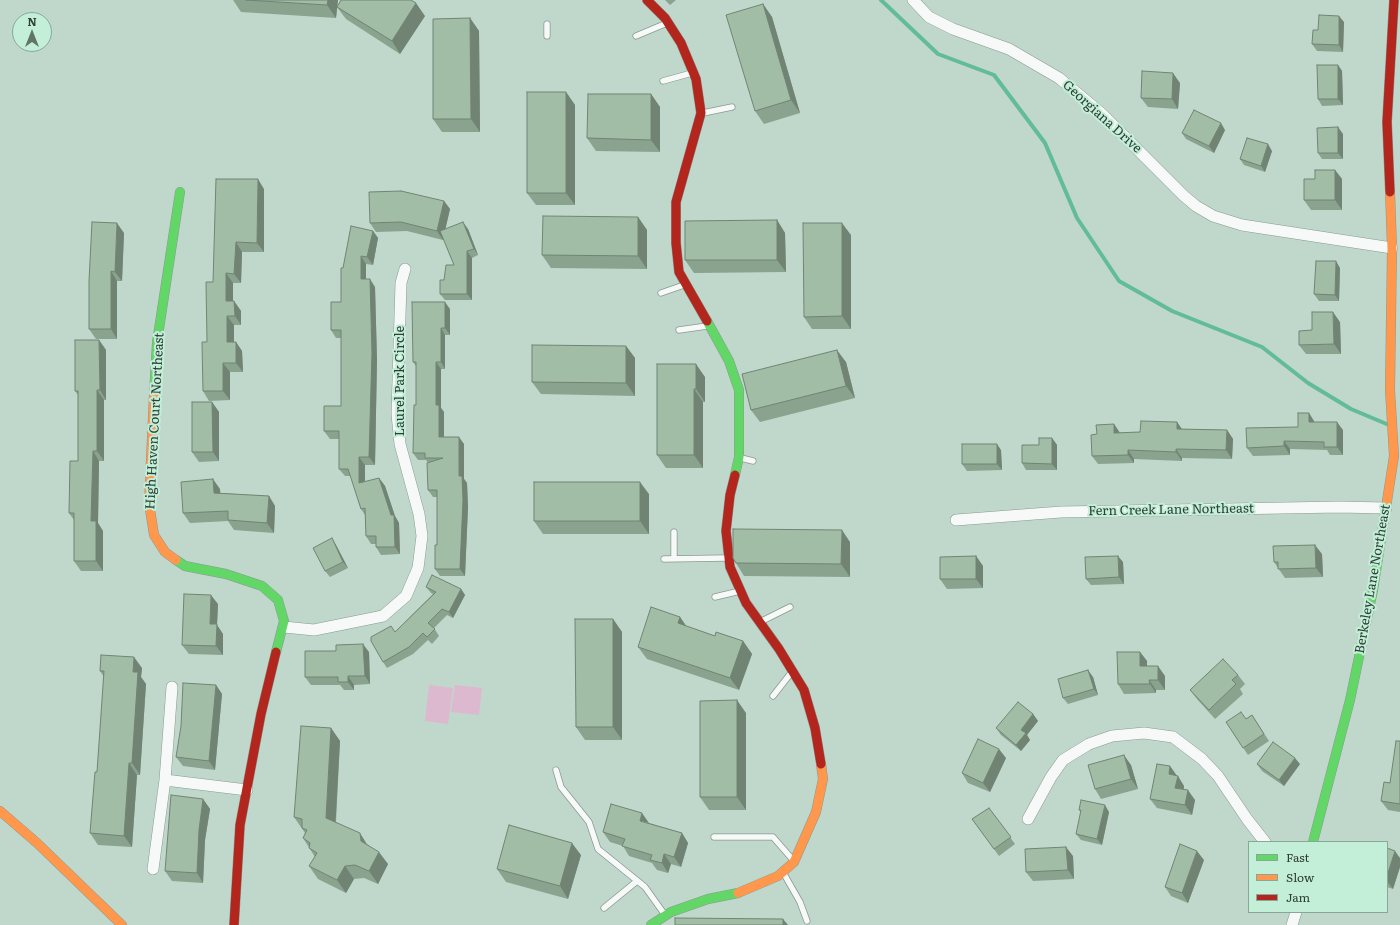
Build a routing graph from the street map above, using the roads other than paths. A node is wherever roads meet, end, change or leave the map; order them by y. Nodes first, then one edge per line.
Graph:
1 (647, 0) edge
2 (1394, 0) edge
3 (914, 2) edge
4 (667, 23) junction
5 (547, 24) dead end
6 (547, 36) dead end
7 (636, 36) dead end
8 (693, 72) junction
9 (663, 81) dead end
10 (732, 107) dead end
11 (701, 113) junction
12 (180, 192) dead end
13 (1392, 248) junction
14 (405, 270) dead end
15 (686, 284) junction
16 (661, 293) dead end
17 (709, 325) junction
18 (679, 330) dead end
19 (739, 457) junction
20 (753, 461) dead end
21 (1386, 508) junction
22 (956, 520) dead end
23 (674, 532) dead end
24 (729, 558) junction
25 (664, 559) dead end
26 (674, 559) junction
27 (741, 591) junction
28 (715, 597) dead end
29 (790, 607) dead end
30 (760, 622) junction
31 (284, 627) junction
32 (792, 671) junction
33 (172, 688) dead end
34 (773, 696) dead end
35 (556, 770) dead end
36 (165, 780) junction
37 (247, 790) junction
38 (0, 811) edge
39 (1028, 819) dead end
40 (714, 837) dead end
41 (1264, 841) edge
42 (1312, 841) edge
43 (794, 862) junction
44 (153, 870) dead end
45 (783, 872) junction
46 (637, 882) junction
47 (604, 908) dead end
48 (1296, 913) edge
49 (665, 916) junction
50 (807, 921) dead end
51 (122, 925) edge
52 (234, 925) edge
53 (651, 925) edge
54 (1292, 925) edge

1 - 4 street
2 - 13 street, Berkeley Lane Northeast
3 - 13 street, Georgiana Drive
4 - 7 lane
4 - 8 street
5 - 6 lane
8 - 9 lane
8 - 11 street
10 - 11 lane
11 - 15 street
12 - 31 street, High Haven Court Northeast
13 - 21 street, Berkeley Lane Northeast
14 - 31 street, Laurel Park Circle
15 - 16 lane
15 - 17 street
17 - 18 lane
17 - 19 street
19 - 20 lane
19 - 24 street
21 - 22 street, Fern Creek Lane Northeast
21 - 42 street, Berkeley Lane Northeast
23 - 26 lane
24 - 26 lane
24 - 27 street
25 - 26 lane
27 - 28 lane
27 - 30 street
29 - 30 lane
30 - 32 street
31 - 37 street, High Haven Court Northeast
32 - 34 lane
32 - 43 street
33 - 36 street
35 - 46 lane
36 - 37 street
36 - 44 street
37 - 52 street, High Haven Court Northeast
38 - 51 street
39 - 41 street
40 - 43 lane
43 - 45 street
45 - 49 street
45 - 50 lane
46 - 47 lane
46 - 49 lane
48 - 54 street
49 - 53 street

